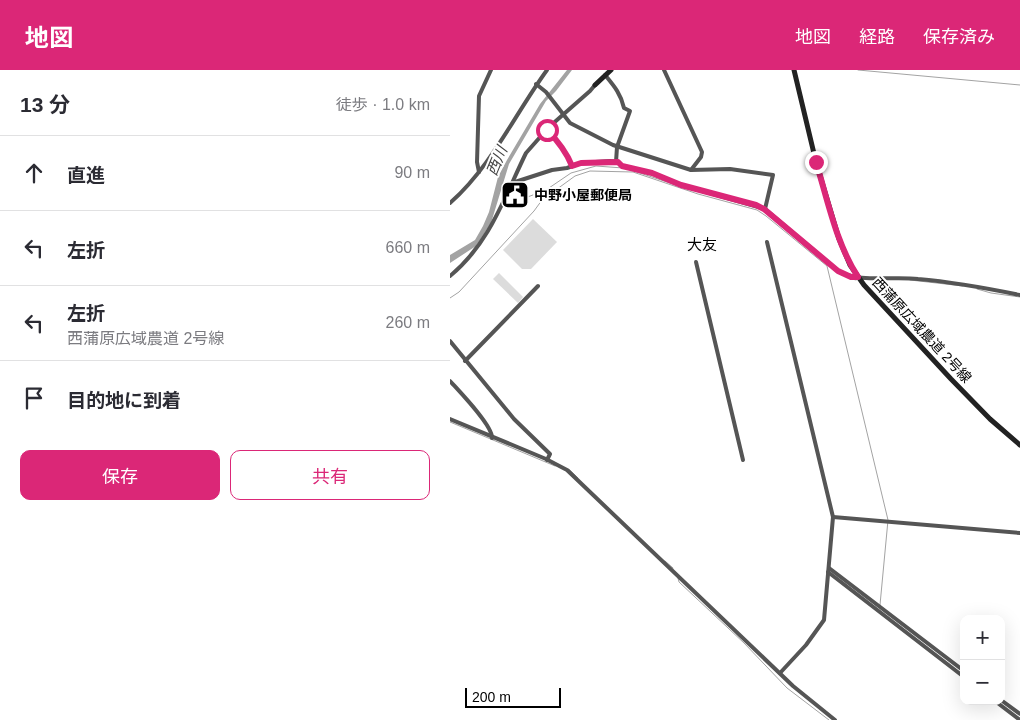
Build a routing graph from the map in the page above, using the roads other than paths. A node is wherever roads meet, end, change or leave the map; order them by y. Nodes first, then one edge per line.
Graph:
1 (491, 70) edge
2 (547, 70) edge
3 (611, 70) edge
4 (664, 70) edge
5 (794, 70) edge
6 (605, 76) junction
7 (536, 84) junction
8 (595, 85) joint
9 (563, 115) junction
10 (547, 130) junction
11 (617, 147) junction
12 (616, 162) junction
13 (572, 166) junction
14 (691, 170) junction
15 (478, 172) junction
16 (512, 183) junction
17 (450, 203) edge
18 (764, 209) junction
19 (767, 242) dead end
20 (696, 262) dead end
21 (450, 276) edge
22 (858, 277) junction
23 (538, 286) dead end
24 (1020, 295) edge
25 (450, 341) edge
26 (465, 361) junction
27 (450, 381) edge
28 (450, 419) edge
29 (492, 438) junction
30 (1020, 445) edge
31 (547, 460) junction
32 (743, 460) dead end
33 (833, 517) junction
34 (1020, 533) edge
35 (829, 570) junction
36 (960, 668) edge
37 (780, 673) junction
38 (960, 674) edge
39 (1005, 703) edge
40 (1000, 705) edge
41 (1020, 714) edge
42 (835, 720) edge
43 (1020, 720) edge

1 - 15 street
2 - 7 street
3 - 6 street
4 - 14 street
5 - 22 street, 西蒲原広域農道 2号線
6 - 8 street
6 - 11 street
7 - 9 street
7 - 15 street
8 - 9 street
9 - 10 street
9 - 11 street
10 - 13 street
10 - 16 street
11 - 12 street
11 - 14 street
12 - 13 street
12 - 18 street
13 - 16 street
14 - 18 street
15 - 17 street
16 - 21 street
18 - 22 street
19 - 33 street
20 - 32 street
22 - 24 street
22 - 30 street, 西蒲原広域農道 2号線
23 - 26 street
25 - 26 street
26 - 31 street
27 - 29 street
28 - 29 street
29 - 31 street
31 - 37 street
33 - 34 street
33 - 35 street
35 - 36 street
35 - 37 street
35 - 38 street
37 - 42 street
39 - 41 street
40 - 43 street

